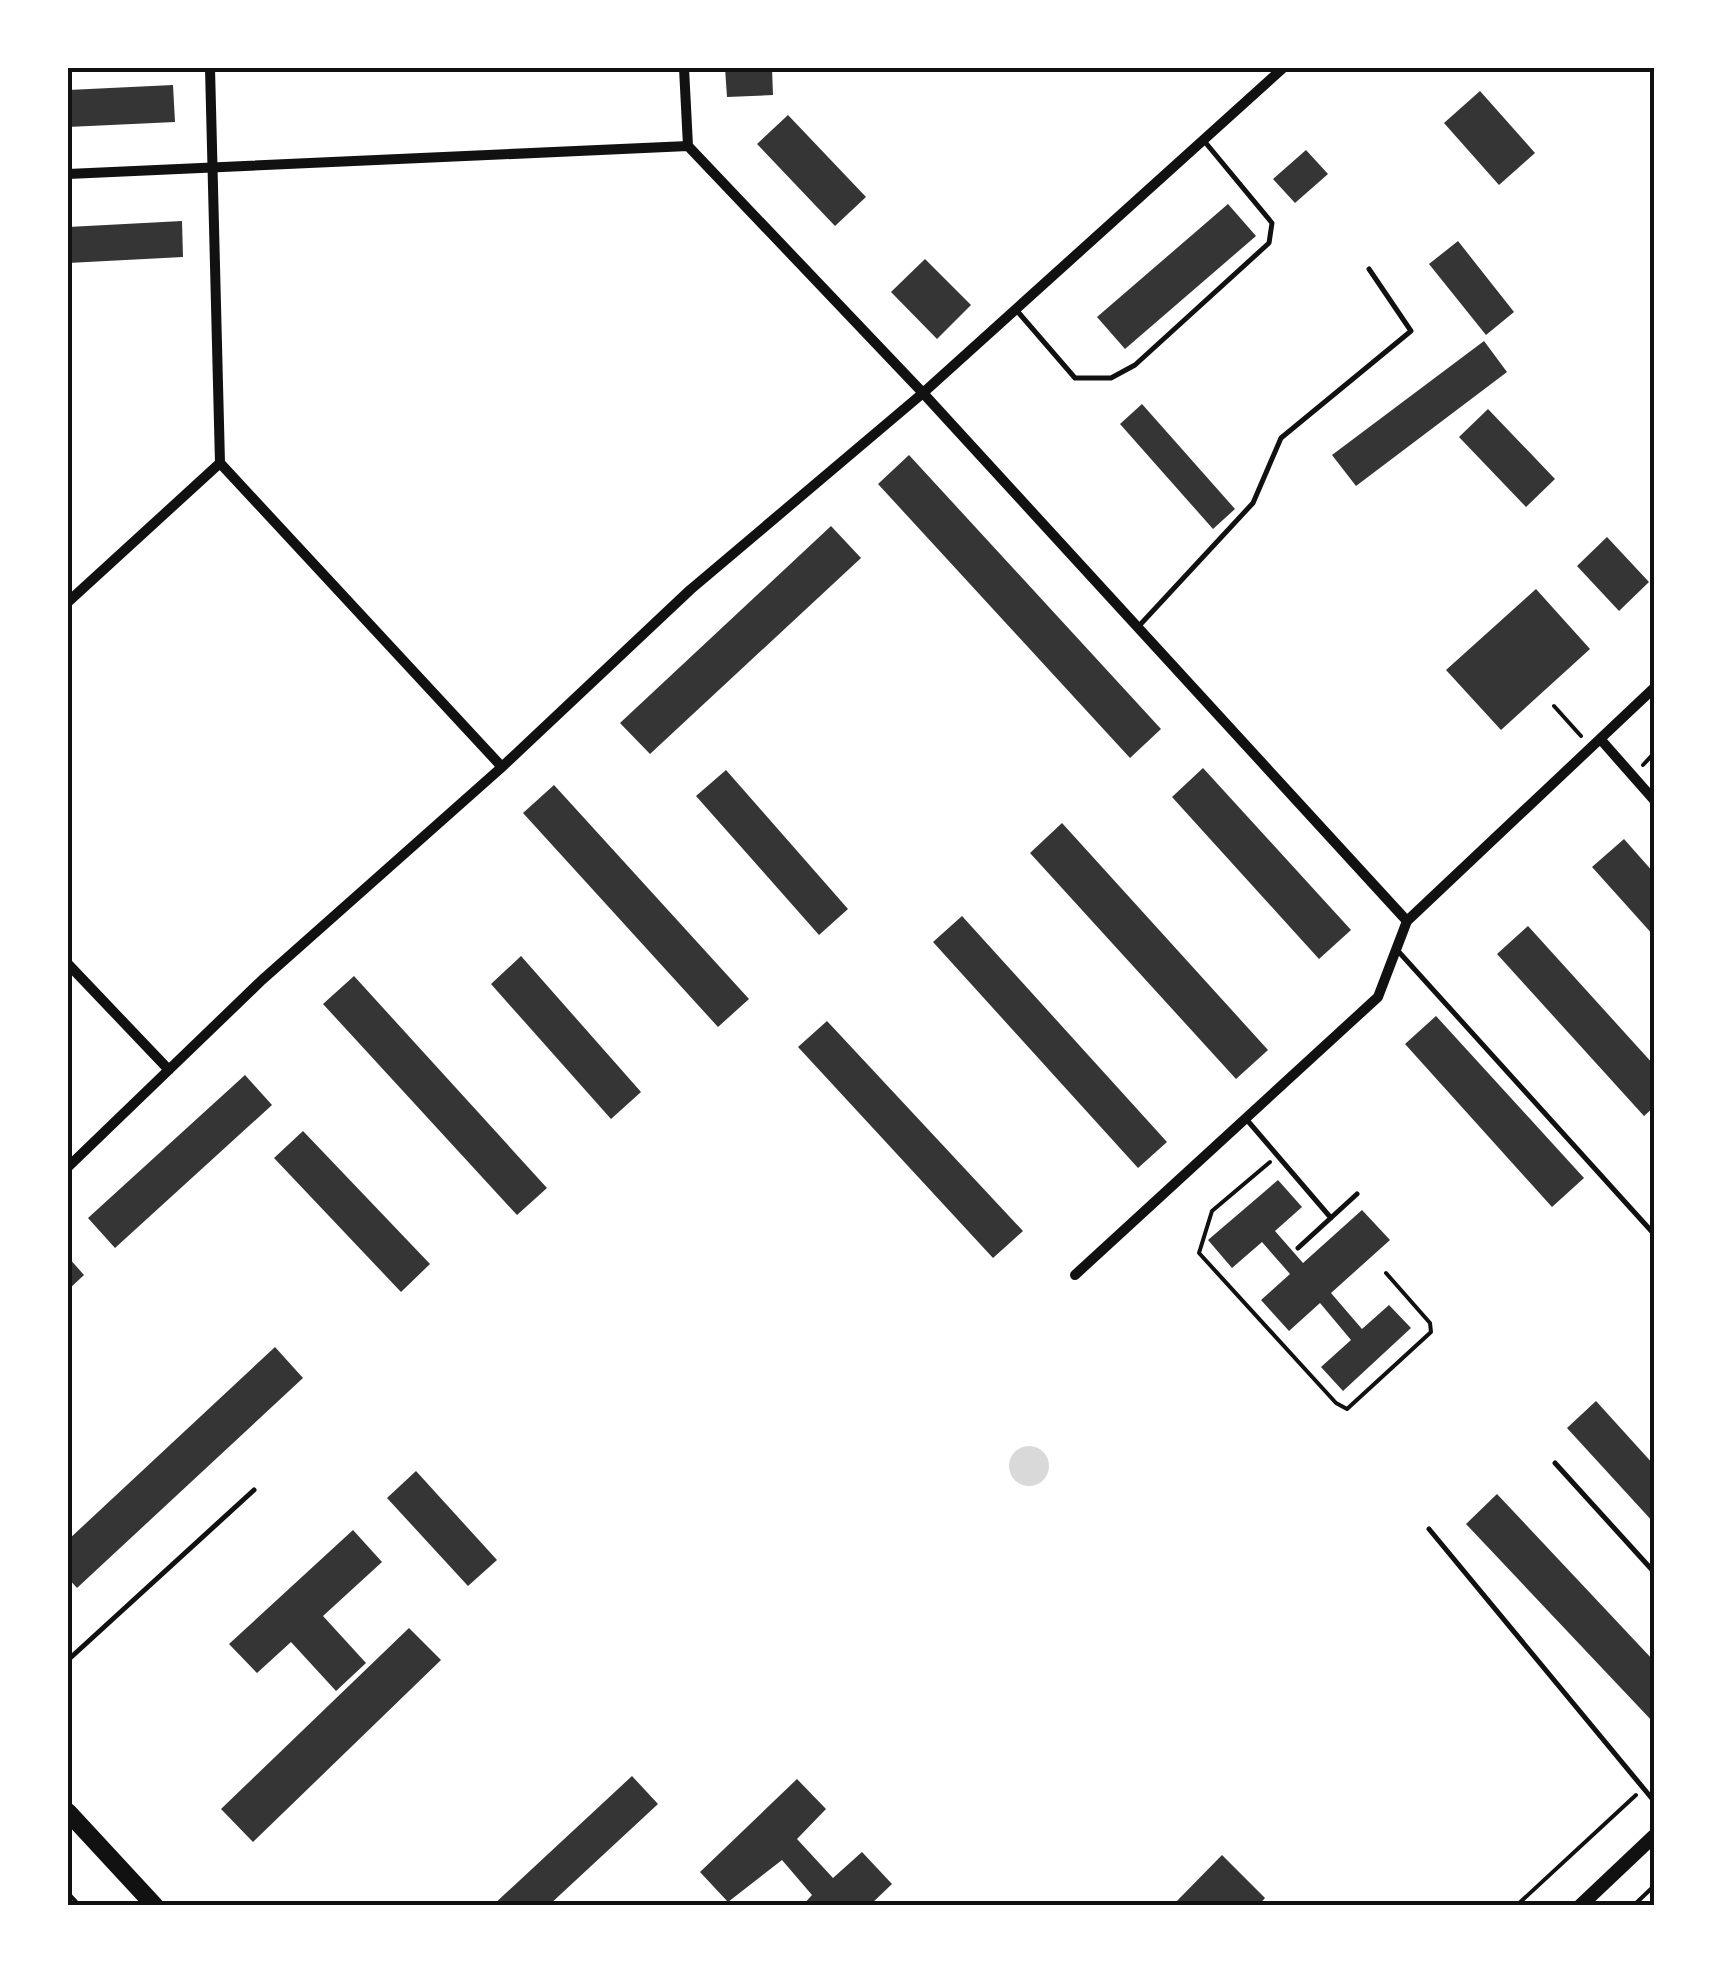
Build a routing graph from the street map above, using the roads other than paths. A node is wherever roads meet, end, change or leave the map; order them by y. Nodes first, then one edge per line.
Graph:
1 (210, 68) edge
2 (684, 68) edge
3 (1283, 68) edge
4 (1203, 140) junction
5 (688, 146) junction
6 (215, 167) junction
7 (68, 174) edge
8 (1370, 269) dead end
9 (1016, 309) junction
10 (923, 392) junction
11 (220, 463) junction
12 (68, 602) edge
13 (1138, 627) junction
14 (1654, 688) edge
15 (1602, 742) junction
16 (502, 767) junction
17 (1654, 800) edge
18 (1407, 920) junction
19 (1396, 948) junction
20 (68, 964) edge
21 (169, 1070) junction
22 (1246, 1118) junction
23 (68, 1167) edge
24 (1356, 1194) dead end
25 (1331, 1218) junction
26 (1654, 1234) edge
27 (1298, 1248) dead end
28 (1075, 1275) dead end
29 (1555, 1463) dead end
30 (254, 1490) dead end
31 (1429, 1530) dead end
32 (1654, 1572) edge
33 (68, 1660) edge
34 (1654, 1801) edge
35 (68, 1812) edge
36 (1654, 1836) edge
37 (156, 1906) edge
38 (1580, 1906) edge

1 - 6 street
2 - 5 street
3 - 4 street
4 - 9 street
4 - 9 lane
5 - 6 street
5 - 10 street
6 - 7 street
6 - 11 street
8 - 13 lane
9 - 10 street
10 - 13 street
10 - 16 street
11 - 12 street
11 - 16 street
13 - 18 street
14 - 15 street
15 - 17 street
15 - 18 street
16 - 21 street
18 - 19 street
19 - 22 street
19 - 26 lane
20 - 21 street
21 - 23 street
22 - 25 lane
22 - 28 street
24 - 25 lane
25 - 27 lane
29 - 32 lane
30 - 33 lane
31 - 34 lane
35 - 37 main road
36 - 38 street

